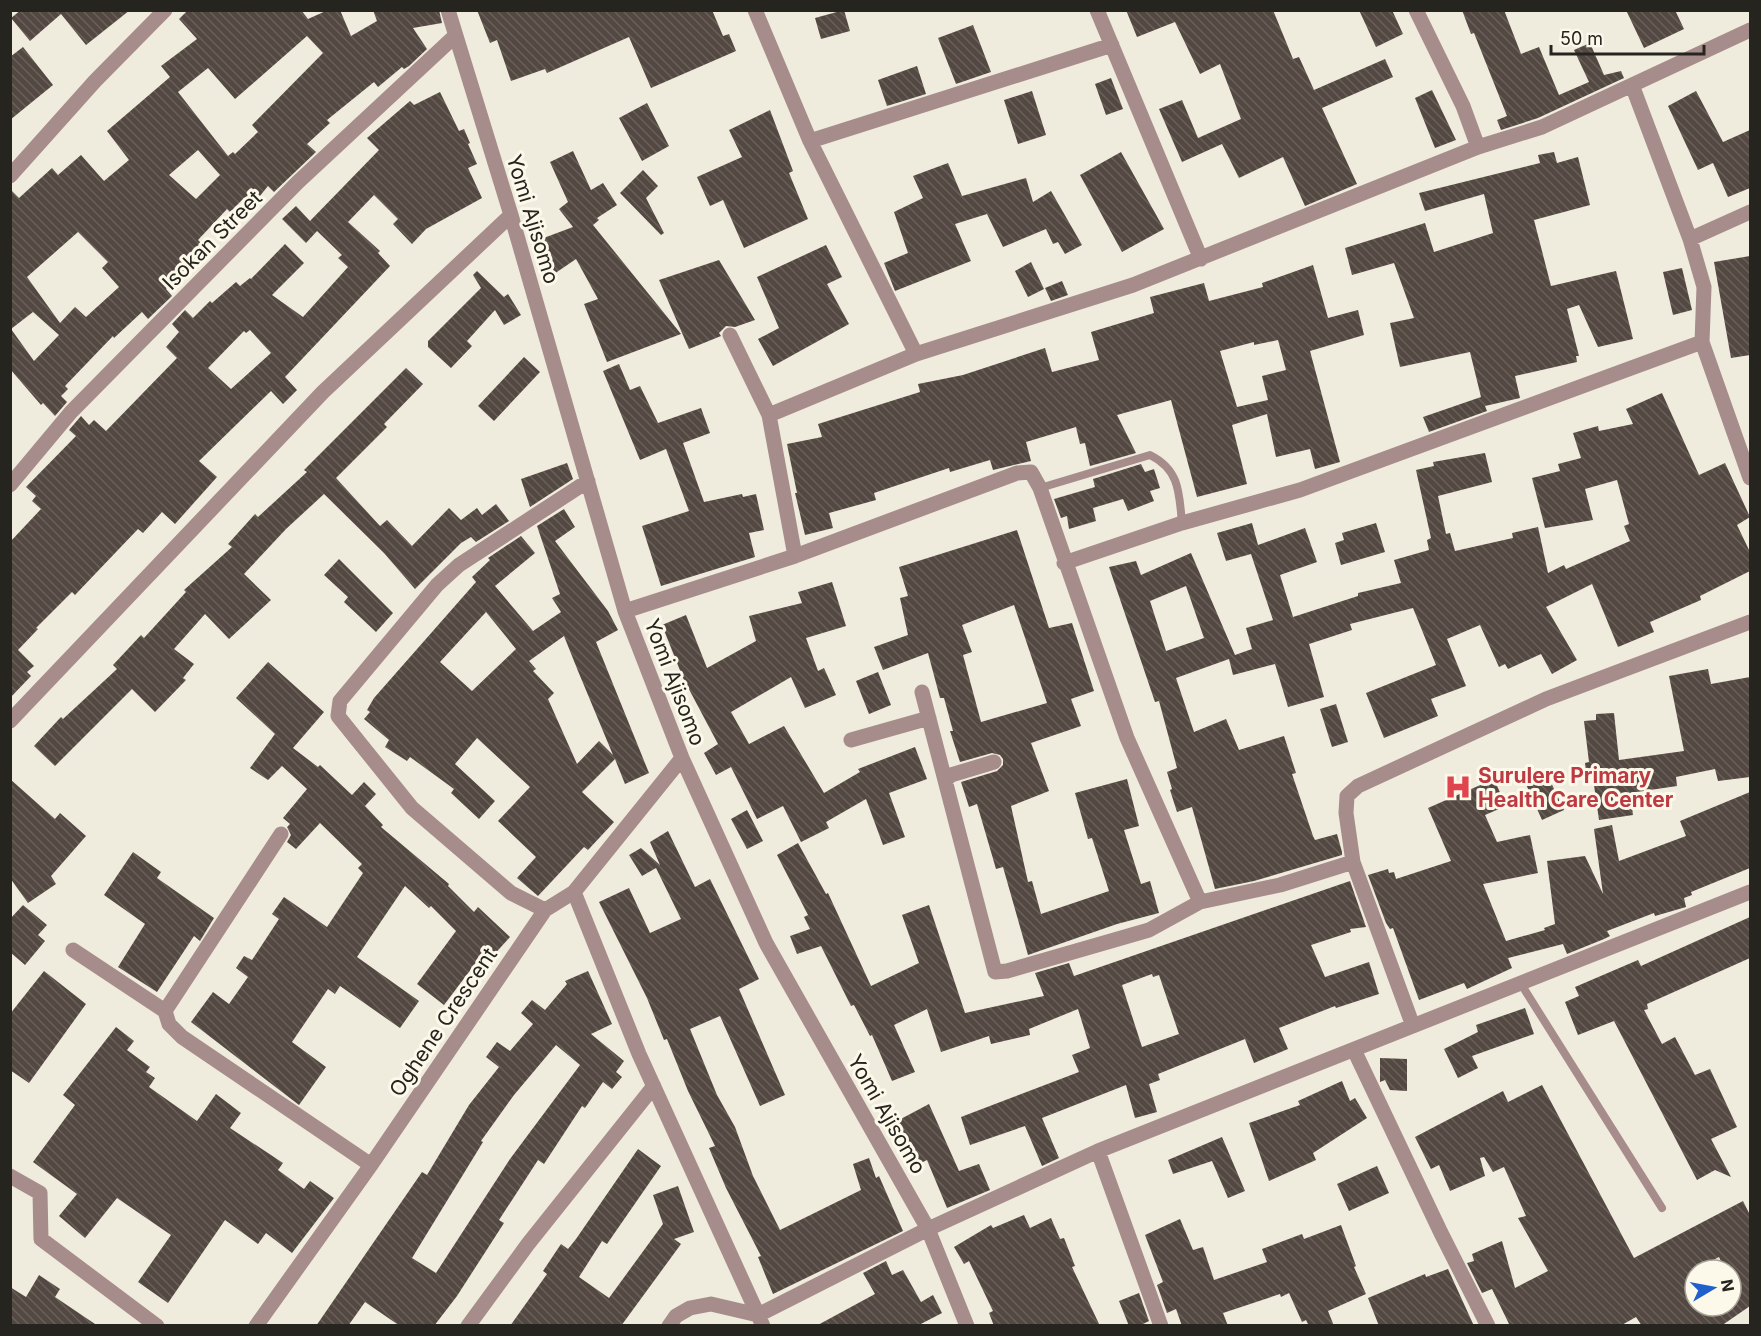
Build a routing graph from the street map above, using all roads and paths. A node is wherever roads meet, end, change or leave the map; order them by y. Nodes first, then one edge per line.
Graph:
1 (165, 10) edge
2 (448, 10) edge
3 (755, 10) edge
4 (1097, 10) edge
5 (1416, 10) edge
6 (1750, 30) edge
7 (455, 36) junction
8 (1112, 45) junction
9 (1632, 85) junction
10 (810, 141) junction
11 (1478, 147) junction
12 (10, 176) edge
13 (1750, 212) edge
14 (512, 215) junction
15 (1690, 239) junction
16 (1201, 259) junction
17 (730, 335) dead end
18 (1702, 342) junction
19 (916, 354) junction
20 (769, 415) junction
21 (1750, 478) edge
22 (588, 481) junction
23 (11, 484) edge
24 (1040, 488) junction
25 (1182, 523) junction
26 (795, 556) junction
27 (1064, 563) junction
28 (625, 610) junction
29 (1750, 622) edge
30 (922, 692) dead end
31 (929, 718) junction
32 (10, 721) edge
33 (851, 740) dead end
34 (681, 758) junction
35 (994, 762) dead end
36 (946, 780) junction
37 (281, 834) dead end
38 (1353, 862) junction
39 (574, 892) junction
40 (1750, 892) edge
41 (1200, 902) junction
42 (545, 910) junction
43 (73, 950) dead end
44 (1521, 984) junction
45 (165, 1011) junction
46 (1413, 1026) junction
47 (1354, 1050) junction
48 (654, 1086) junction
49 (1098, 1151) junction
50 (371, 1165) junction
51 (10, 1176) edge
52 (1662, 1208) dead end
53 (928, 1229) junction
54 (760, 1320) edge
55 (158, 1326) edge
56 (256, 1326) edge
57 (468, 1326) edge
58 (669, 1326) edge
59 (967, 1326) edge
60 (1161, 1326) edge
61 (1488, 1326) edge

1 - 12 street
2 - 7 street, Yomi Ajisomo
3 - 10 street
4 - 8 street
5 - 11 street
6 - 9 street
7 - 14 street, Yomi Ajisomo
7 - 23 street, Isokan Street
8 - 10 street
8 - 16 street
9 - 11 street
9 - 15 street
10 - 19 street
11 - 16 street
13 - 15 street
14 - 22 street, Yomi Ajisomo
14 - 32 street
15 - 18 street
16 - 19 street
17 - 20 street
18 - 21 street
18 - 25 street
19 - 20 street
20 - 26 street
22 - 28 street, Yomi Ajisomo
22 - 42 street
24 - 25 lane
24 - 26 street
24 - 27 street
25 - 27 street
26 - 28 street
27 - 41 street
28 - 34 street, Yomi Ajisomo
29 - 38 street
30 - 31 street
31 - 33 street
31 - 36 street
34 - 39 street, Oghene Crescent
34 - 53 street, Yomi Ajisomo
35 - 36 street
36 - 41 street
37 - 45 street
38 - 41 street
38 - 46 street
39 - 42 street, Oghene Crescent
39 - 48 street
40 - 44 street
42 - 50 street, Oghene Crescent
43 - 45 street
44 - 46 street
44 - 52 lane
45 - 50 street
46 - 47 street
47 - 49 street
47 - 61 street
48 - 54 street
48 - 57 street
49 - 53 street
49 - 60 street
50 - 56 street, Oghene Crescent
51 - 55 street
53 - 54 street
53 - 59 street, Yomi Ajisomo
54 - 58 street

